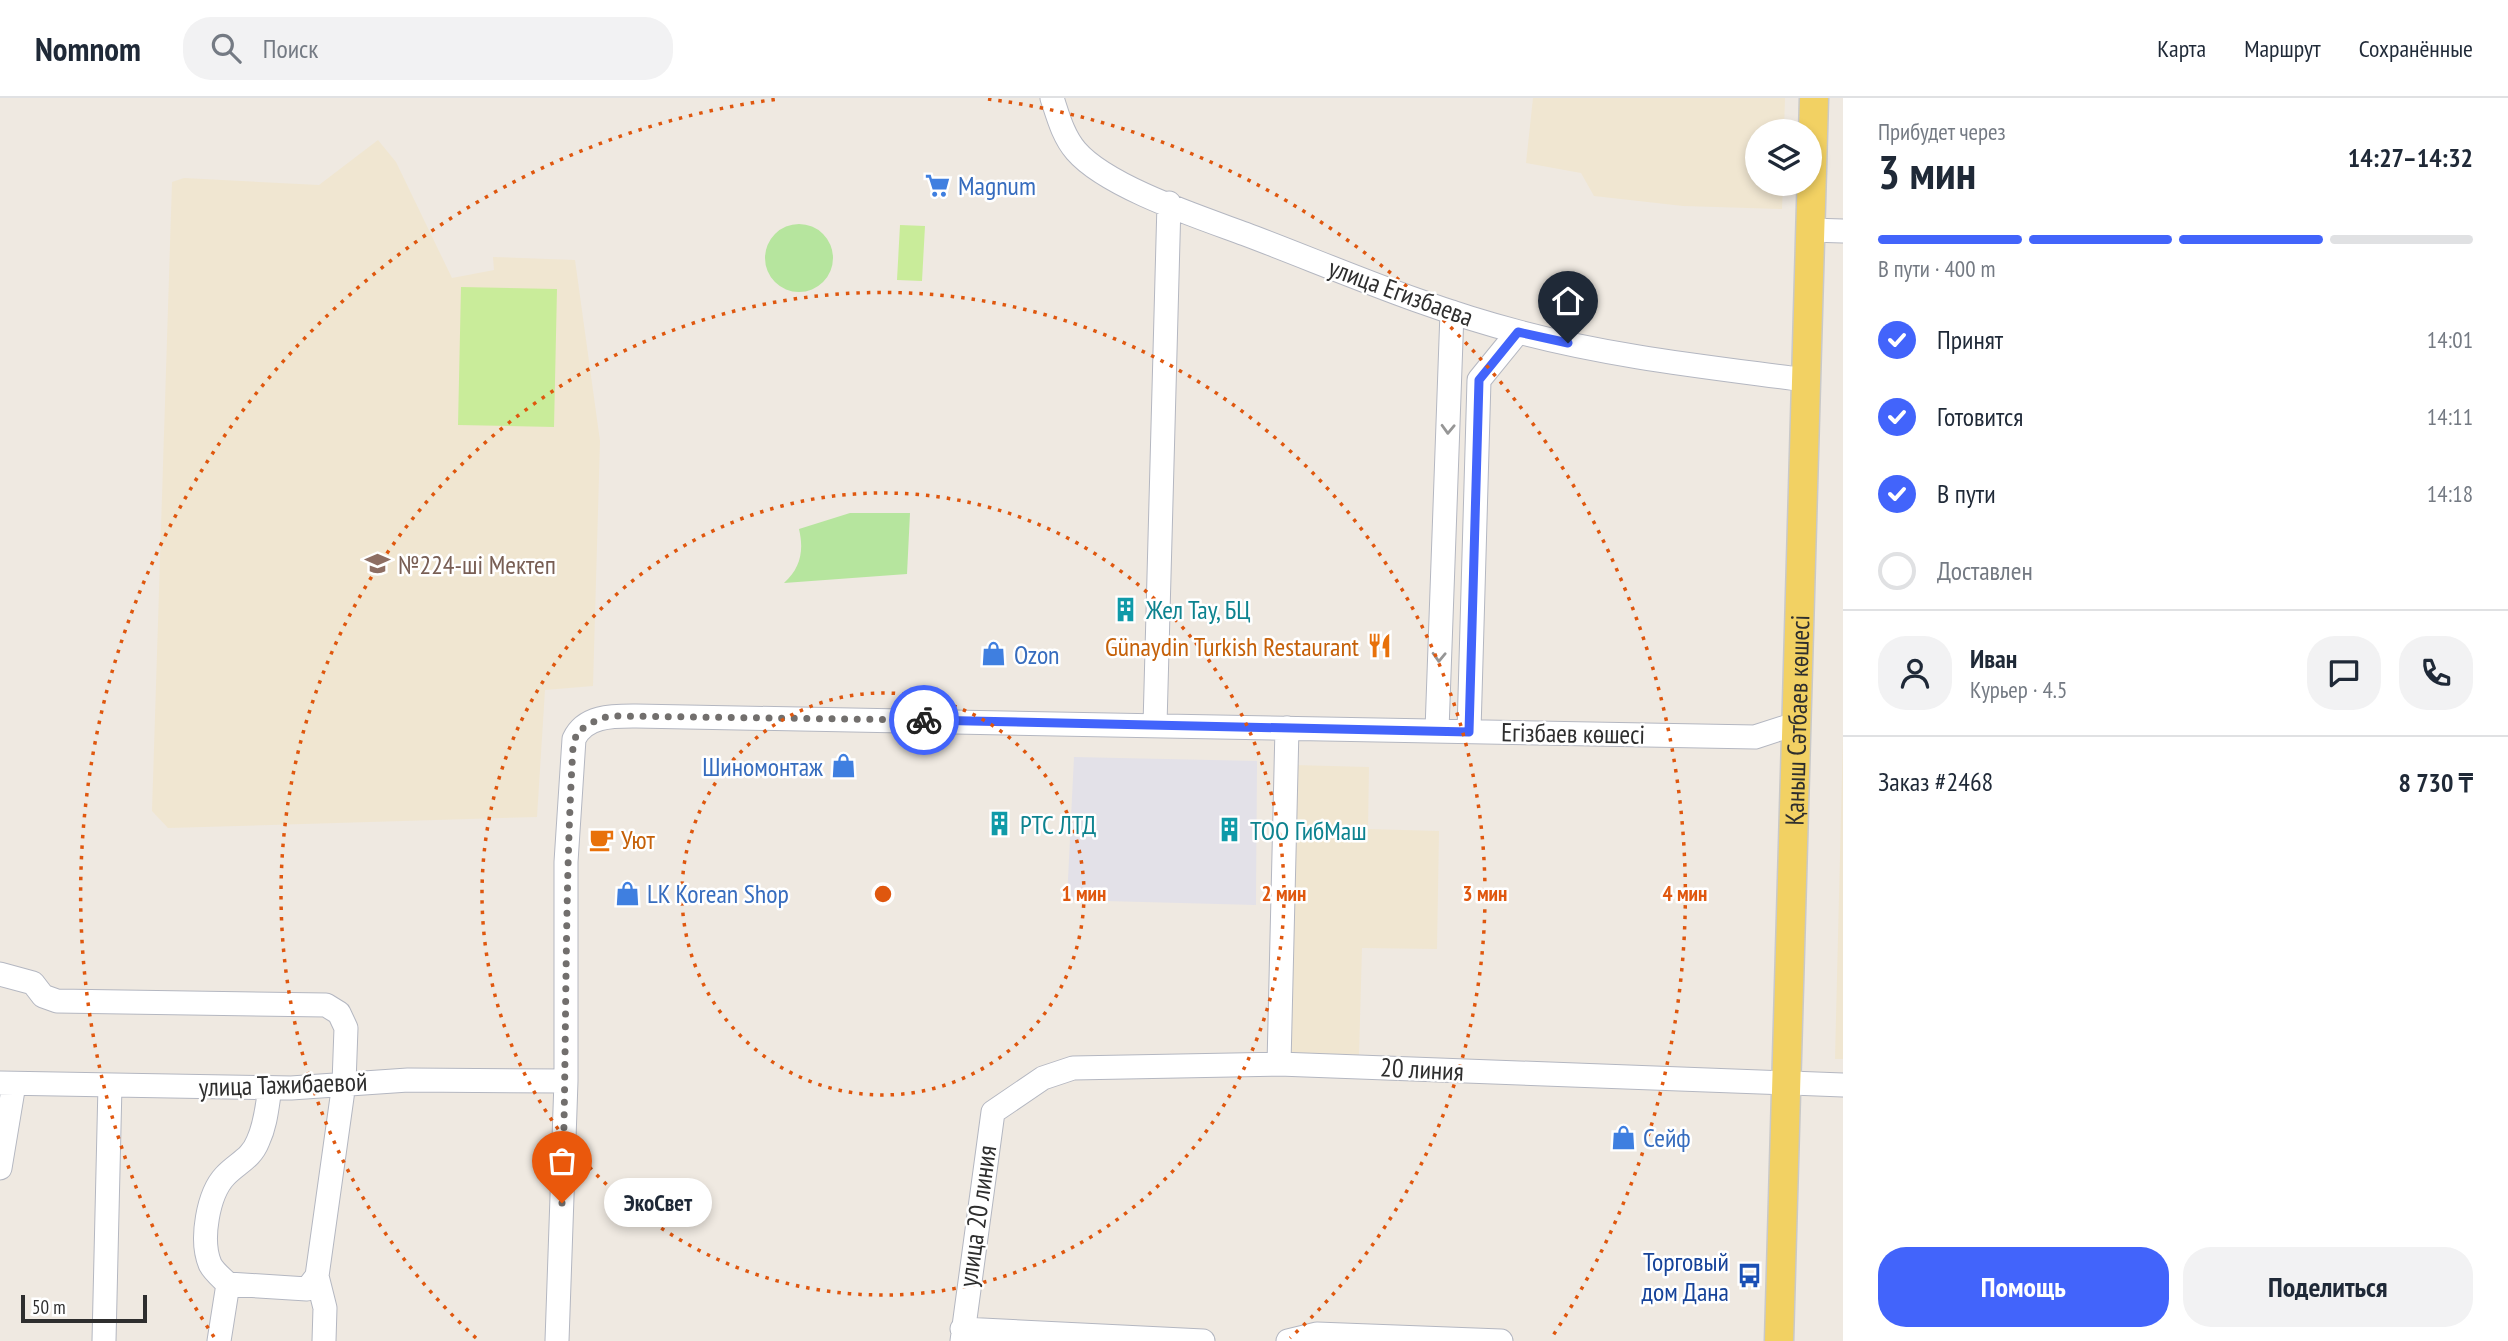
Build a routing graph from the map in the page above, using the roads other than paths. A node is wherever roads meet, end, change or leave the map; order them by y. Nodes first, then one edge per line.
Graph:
1 (1052, 98) edge
2 (1814, 98) edge
3 (1169, 203) junction
4 (1810, 230) junction
5 (1843, 231) edge
6 (1452, 312) junction
7 (1518, 332) junction
8 (1450, 378) junction
9 (1479, 380) junction
10 (1805, 380) junction
11 (1795, 724) junction
12 (1155, 725) junction
13 (1287, 728) junction
14 (1437, 730) junction
15 (1469, 732) junction
16 (0, 974) edge
17 (1279, 1064) junction
18 (566, 1081) junction
19 (345, 1083) junction
20 (1786, 1083) junction
21 (7, 1084) edge
22 (1843, 1085) edge
23 (110, 1086) junction
24 (270, 1088) junction
25 (1008, 1100) joint
26 (0, 1168) edge
27 (317, 1276) junction
28 (228, 1284) junction
29 (962, 1335) edge
30 (104, 1341) edge
31 (219, 1341) edge
32 (324, 1341) edge
33 (557, 1341) edge
34 (1203, 1341) edge
35 (1288, 1341) edge
36 (1501, 1341) edge
37 (1779, 1341) edge

1 - 3 street, улица Егизбаева
2 - 4 main road, Қаныш Сәтбаев көшесі
3 - 6 street, улица Егизбаева
3 - 12 street
4 - 5 street
4 - 10 main road, Қаныш Сәтбаев көшесі
6 - 7 street, улица Егизбаева
6 - 8 street
7 - 9 street
7 - 10 street, улица Егизбаева
8 - 9 street
8 -> 14 street
9 - 15 street
10 - 11 main road, Қаныш Сәтбаев көшесі
11 - 15 street, Егізбаев көшесі
11 - 20 main road, Қаныш Сәтбаев көшесі
12 - 13 street, Егізбаев көшесі
12 - 18 street, Егізбаев көшесі
13 - 14 street, Егізбаев көшесі
13 - 17 street
14 - 15 street, Егізбаев көшесі
16 - 19 street
17 - 20 street, 20 линия
17 - 25 street, 20 линия
18 - 19 street, улица Тажибаевой
18 - 33 street, Егізбаев көшесі
19 - 24 street, улица Тажибаевой
19 - 27 street
20 - 22 street, 20 линия
20 - 37 main road, Қаныш Сәтбаев көшесі
21 - 23 street, улица Тажибаевой
21 - 26 street
23 - 24 street, улица Тажибаевой
23 - 30 street
24 - 28 street
25 - 29 street, улица 20 линия
27 - 28 street
27 - 32 street
28 - 31 street
29 - 34 street
35 - 36 street

